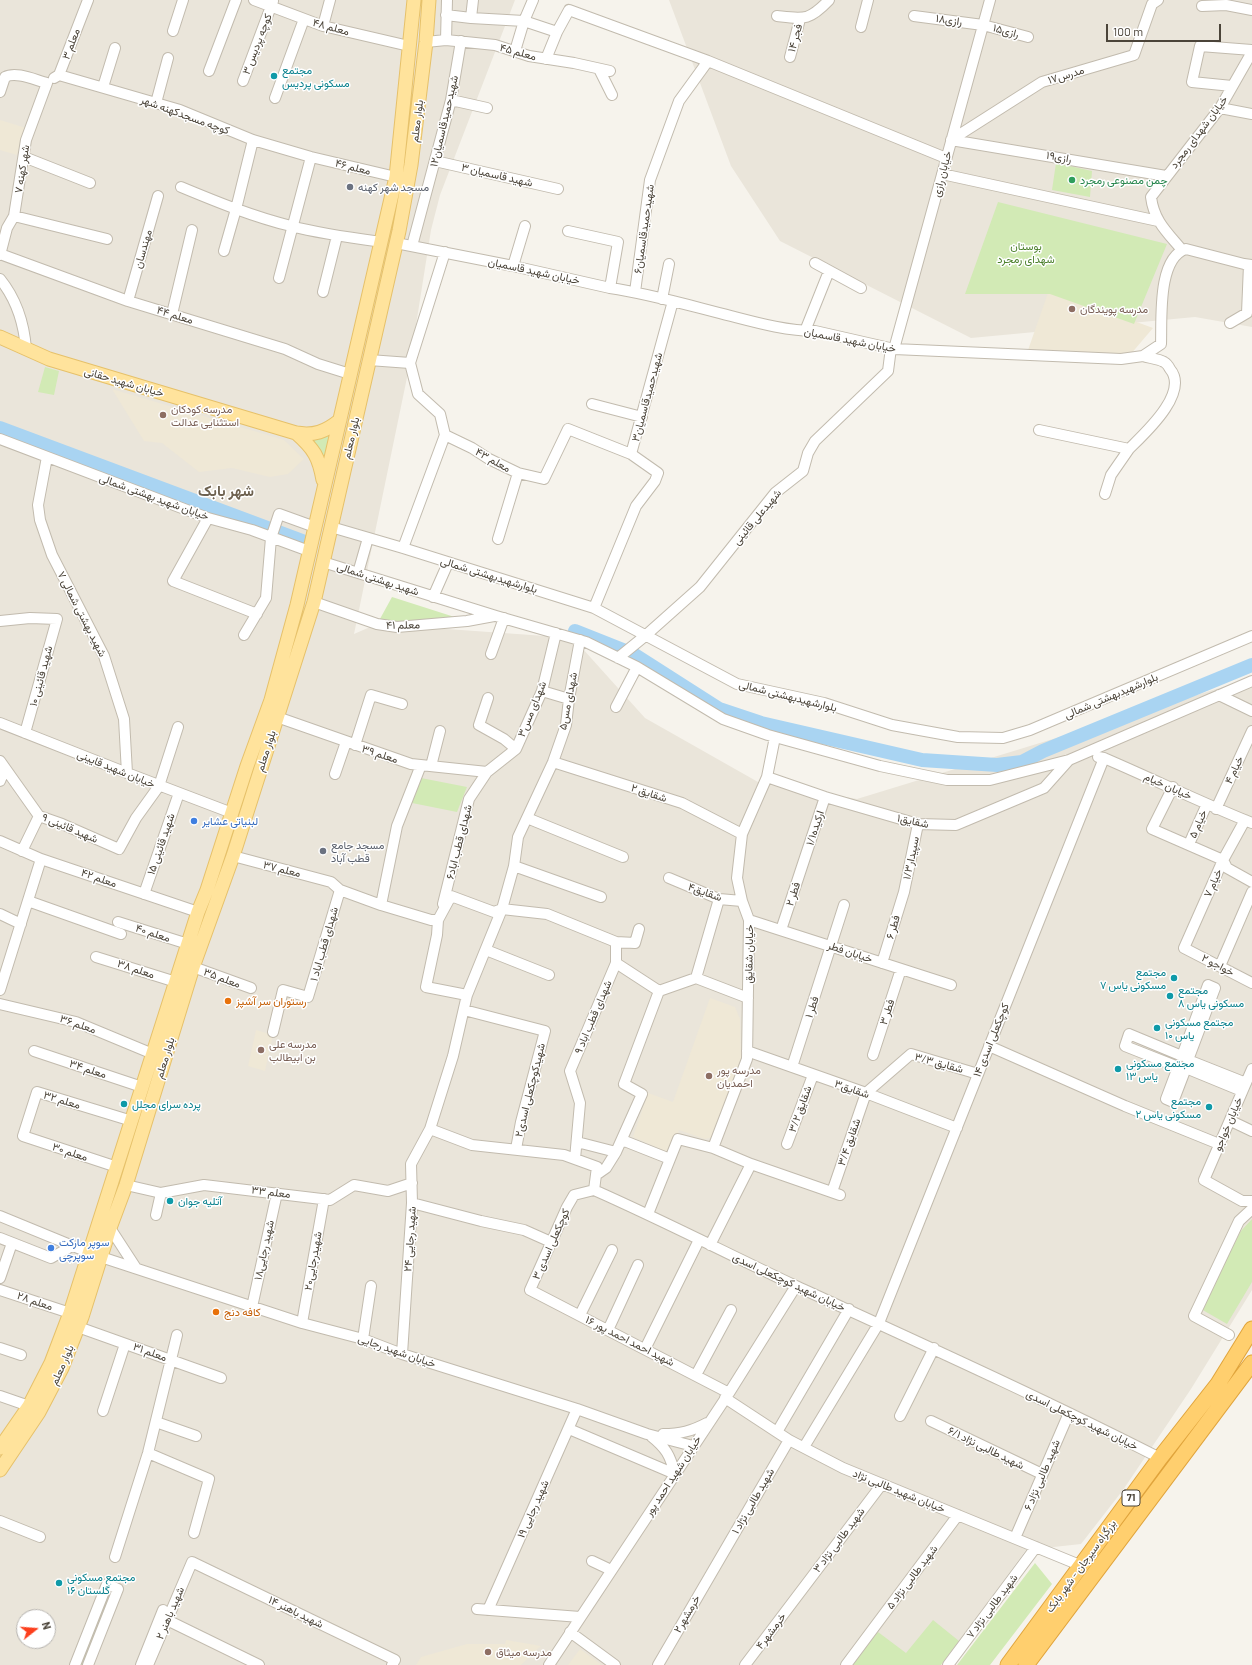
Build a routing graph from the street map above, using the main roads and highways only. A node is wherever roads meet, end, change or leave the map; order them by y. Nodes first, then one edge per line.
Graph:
1 (414, 0) edge
2 (428, 0) edge
3 (382, 242) junction
4 (396, 243) junction
5 (0, 337) edge
6 (340, 420) junction
7 (296, 434) junction
8 (324, 485) junction
9 (276, 702) junction
10 (213, 892) junction
11 (95, 1255) junction
12 (1252, 1329) edge
13 (1252, 1363) edge
14 (0, 1448) edge
15 (0, 1470) edge
16 (1008, 1665) edge
17 (1026, 1665) edge

1 - 3 main road, بلوار معلم
2 - 4 main road, بلوار معلم
3 - 4 main road
3 - 6 main road, بلوار معلم
4 - 9 main road, بلوار معلم
5 - 7 main road, خیابان شهید حقانی
6 - 7 main road
6 - 8 main road, بلوار معلم
7 - 8 main road
8 - 9 main road, بلوار معلم
9 - 10 main road, بلوار معلم
9 - 10 main road, بلوار معلم
10 - 11 main road, بلوار معلم
10 - 11 main road, بلوار معلم
11 - 14 main road, بلوار معلم
11 - 15 main road, بلوار معلم
12 - 16 highway, بزرگراه سیرجان - شهر بابک / 71
13 - 17 highway, بزرگراه سیرجان - شهر بابک / 71

